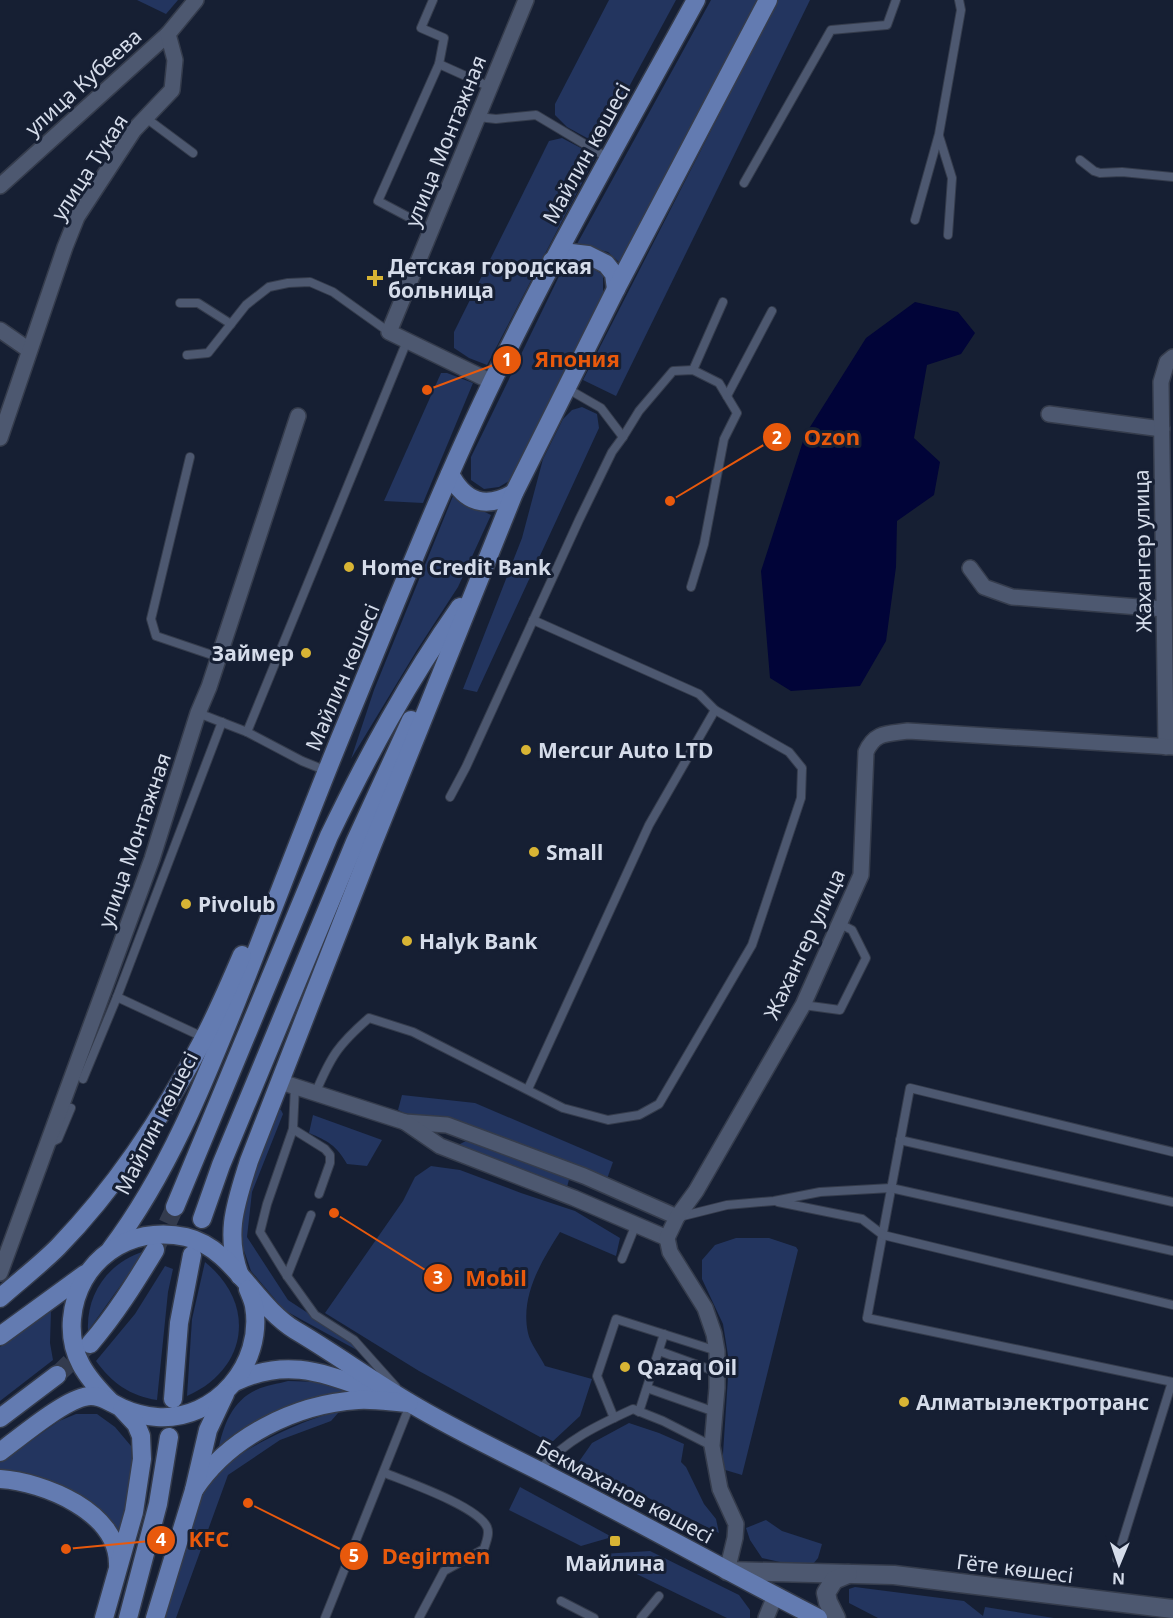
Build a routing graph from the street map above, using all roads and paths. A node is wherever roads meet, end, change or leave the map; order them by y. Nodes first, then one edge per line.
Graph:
1 (196, 0) edge
2 (433, 0) edge
3 (526, 0) edge
4 (696, 0) edge
5 (768, 0) edge
6 (896, 0) edge
7 (959, 0) edge
8 (168, 34) junction
9 (439, 64) junction
10 (490, 87) junction
11 (478, 117) junction
12 (146, 118) junction
13 (939, 134) junction
14 (193, 153) dead end
15 (609, 158) junction
16 (1080, 160) dead end
17 (1173, 177) edge
18 (744, 183) dead end
19 (0, 186) edge
20 (915, 220) dead end
21 (416, 221) dead end
22 (948, 235) dead end
23 (552, 261) junction
24 (616, 290) junction
25 (723, 302) dead end
26 (180, 303) dead end
27 (772, 311) dead end
28 (231, 324) junction
29 (0, 330) edge
30 (389, 332) junction
31 (407, 341) junction
32 (29, 350) junction
33 (187, 355) dead end
34 (1173, 357) edge
35 (693, 370) junction
36 (492, 382) junction
37 (566, 388) junction
38 (727, 396) junction
39 (1049, 414) dead end
40 (298, 416) dead end
41 (1162, 429) junction
42 (623, 437) junction
43 (0, 438) edge
44 (190, 458) dead end
45 (450, 474) junction
46 (514, 493) junction
47 (970, 568) dead end
48 (478, 581) junction
49 (691, 587) dead end
50 (1164, 609) junction
51 (533, 620) junction
52 (218, 657) junction
53 (715, 710) junction
54 (198, 713) junction
55 (222, 722) junction
56 (247, 732) junction
57 (1169, 747) edge
58 (327, 771) junction
59 (450, 797) dead end
60 (840, 924) junction
61 (118, 972) junction
62 (117, 997) junction
63 (802, 1005) junction
64 (205, 1038) junction
65 (83, 1079) dead end
66 (288, 1084) junction
67 (528, 1089) junction
68 (315, 1094) junction
69 (71, 1108) dead end
70 (405, 1122) junction
71 (293, 1129) junction
72 (900, 1140) junction
73 (47, 1144) junction
74 (1173, 1152) edge
75 (891, 1188) junction
76 (319, 1194) dead end
77 (774, 1201) junction
78 (1173, 1202) edge
79 (175, 1208) tunnel mouth
80 (311, 1215) dead end
81 (677, 1217) junction
82 (202, 1219) dead end
83 (636, 1224) junction
84 (883, 1235) junction
85 (667, 1238) junction
86 (111, 1249) junction
87 (155, 1250) tunnel mouth
88 (1173, 1251) edge
89 (192, 1255) dead end
90 (622, 1259) dead end
91 (0, 1273) edge
92 (87, 1273) junction
93 (287, 1276) junction
94 (243, 1280) junction
95 (0, 1298) edge
96 (1173, 1305) edge
97 (664, 1334) junction
98 (0, 1336) edge
99 (90, 1344) tunnel mouth
100 (659, 1351) junction
101 (717, 1351) junction
102 (717, 1372) junction
103 (57, 1375) tunnel mouth
104 (1173, 1382) edge
105 (230, 1387) junction
106 (647, 1388) junction
107 (173, 1400) dead end
108 (411, 1403) junction
109 (116, 1405) junction
110 (639, 1412) junction
111 (715, 1412) junction
112 (0, 1418) edge
113 (614, 1418) junction
114 (169, 1437) dead end
115 (712, 1446) junction
116 (0, 1452) edge
117 (538, 1471) junction
118 (385, 1473) junction
119 (0, 1479) edge
120 (194, 1490) junction
121 (1117, 1559) dead end
122 (727, 1571) junction
123 (118, 1573) junction
124 (851, 1573) junction
125 (658, 1596) dead end
126 (775, 1596) junction
127 (561, 1600) dead end
128 (1173, 1610) edge
129 (104, 1618) edge
130 (128, 1618) edge
131 (155, 1618) edge
132 (325, 1618) edge
133 (418, 1618) edge
134 (594, 1618) edge
135 (641, 1618) edge
136 (766, 1618) edge
137 (818, 1618) edge
138 (836, 1618) edge

1 - 8 street
2 - 9 lane
3 - 10 street, улица Монтажная
4 - 15 main road, Майлин көшесі
5 - 24 main road, Майлин көшесі
6 - 18 lane
7 - 13 lane
8 - 12 street, улица Тукая
8 - 19 street, улица Кубеева
9 - 10 lane
9 - 21 lane
10 - 11 street, улица Монтажная
11 - 15 lane
11 - 30 street, улица Монтажная
12 - 14 lane
12 - 32 street, улица Тукая
13 - 20 lane
13 - 22 lane
15 - 23 main road, Майлин көшесі
16 - 17 lane
23 - 24 main road
23 - 36 main road, Майлин көшесі
24 - 37 main road, Майлин көшесі
25 - 35 lane
26 - 28 lane
27 - 38 lane
28 - 30 lane
28 - 33 lane
29 - 32 street
30 - 31 street
31 - 36 street
31 - 56 lane
32 - 43 street, улица Тукая
34 - 41 street, Жахангер улица
35 - 38 lane
35 - 42 lane
36 - 45 main road, Майлин көшесі
37 - 42 lane
37 - 46 main road, Майлин көшесі
38 - 49 lane
39 - 41 street
40 - 52 street, улица Монтажная
41 - 50 street, Жахангер улица
42 - 51 lane
44 - 52 lane
45 - 46 main road
45 - 58 main road, Майлин көшесі
46 - 48 main road, Майлин көшесі
47 - 50 street
48 - 66 main road, Майлин көшесі
48 - 79 main road, Майлин көшесі
48 - 82 main road, Майлин көшесі
50 - 57 street, Жахангер улица
51 - 53 lane
51 - 59 lane
52 - 54 street, улица Монтажная
53 - 67 lane
53 - 67 lane
54 - 55 lane
54 - 61 street, улица Монтажная
55 - 56 lane
55 - 61 lane
56 - 58 lane
57 - 60 street, Жахангер улица
58 - 64 main road
58 - 86 main road, Майлин көшесі
60 - 63 street, Жахангер улица
60 - 63 lane
61 - 62 lane
61 - 73 street, улица Монтажная
62 - 64 lane
62 - 65 lane
63 - 81 street, Жахангер улица
64 - 95 main road
66 - 68 street
66 - 71 lane
66 - 94 main road, Майлин көшесі
67 - 68 lane
68 - 70 street
69 - 73 lane
70 - 81 street
70 - 83 street
71 - 76 lane
71 - 93 lane
72 - 74 lane
72 - 75 lane
72 - 78 lane
73 - 91 street, улица Монтажная
75 - 77 lane
75 - 84 lane
75 - 88 lane
77 - 81 lane
77 - 84 lane
80 - 93 lane
81 - 85 street, Жахангер улица
83 - 85 street
83 - 90 lane
84 - 96 lane
84 - 104 lane
85 - 101 street
86 - 92 main road
86 - 94 main road
87 - 99 main road
89 - 107 main road
92 - 98 main road
92 - 109 main road
93 - 108 lane
94 - 105 main road
94 - 108 main road, Бекмаханов көшесі
97 - 100 lane
97 - 101 lane
97 - 113 lane
100 - 102 lane
100 - 106 lane
101 - 102 street
102 - 111 street
103 - 112 main road
104 - 121 lane
105 - 108 main road, Бекмаханов көшесі
105 - 109 main road
105 - 120 main road
106 - 110 lane
106 - 111 lane
108 - 117 main road, Бекмаханов көшесі
108 - 118 lane
108 - 120 main road
109 - 116 main road
109 - 123 main road
110 - 113 lane
110 - 115 lane
111 - 115 street
113 - 117 lane
114 - 130 main road
115 - 122 street
117 - 122 main road, Бекмаханов көшесі
118 - 132 lane
118 - 133 lane
119 - 123 main road
120 - 131 main road
122 - 124 main road, Гёте көшесі
122 - 126 main road, Бекмаханов көшесі
123 - 129 main road
124 - 128 main road, Гёте көшесі
124 - 138 main road
125 - 135 lane
126 - 136 street
126 - 137 main road, Бекмаханов көшесі
127 - 134 lane

